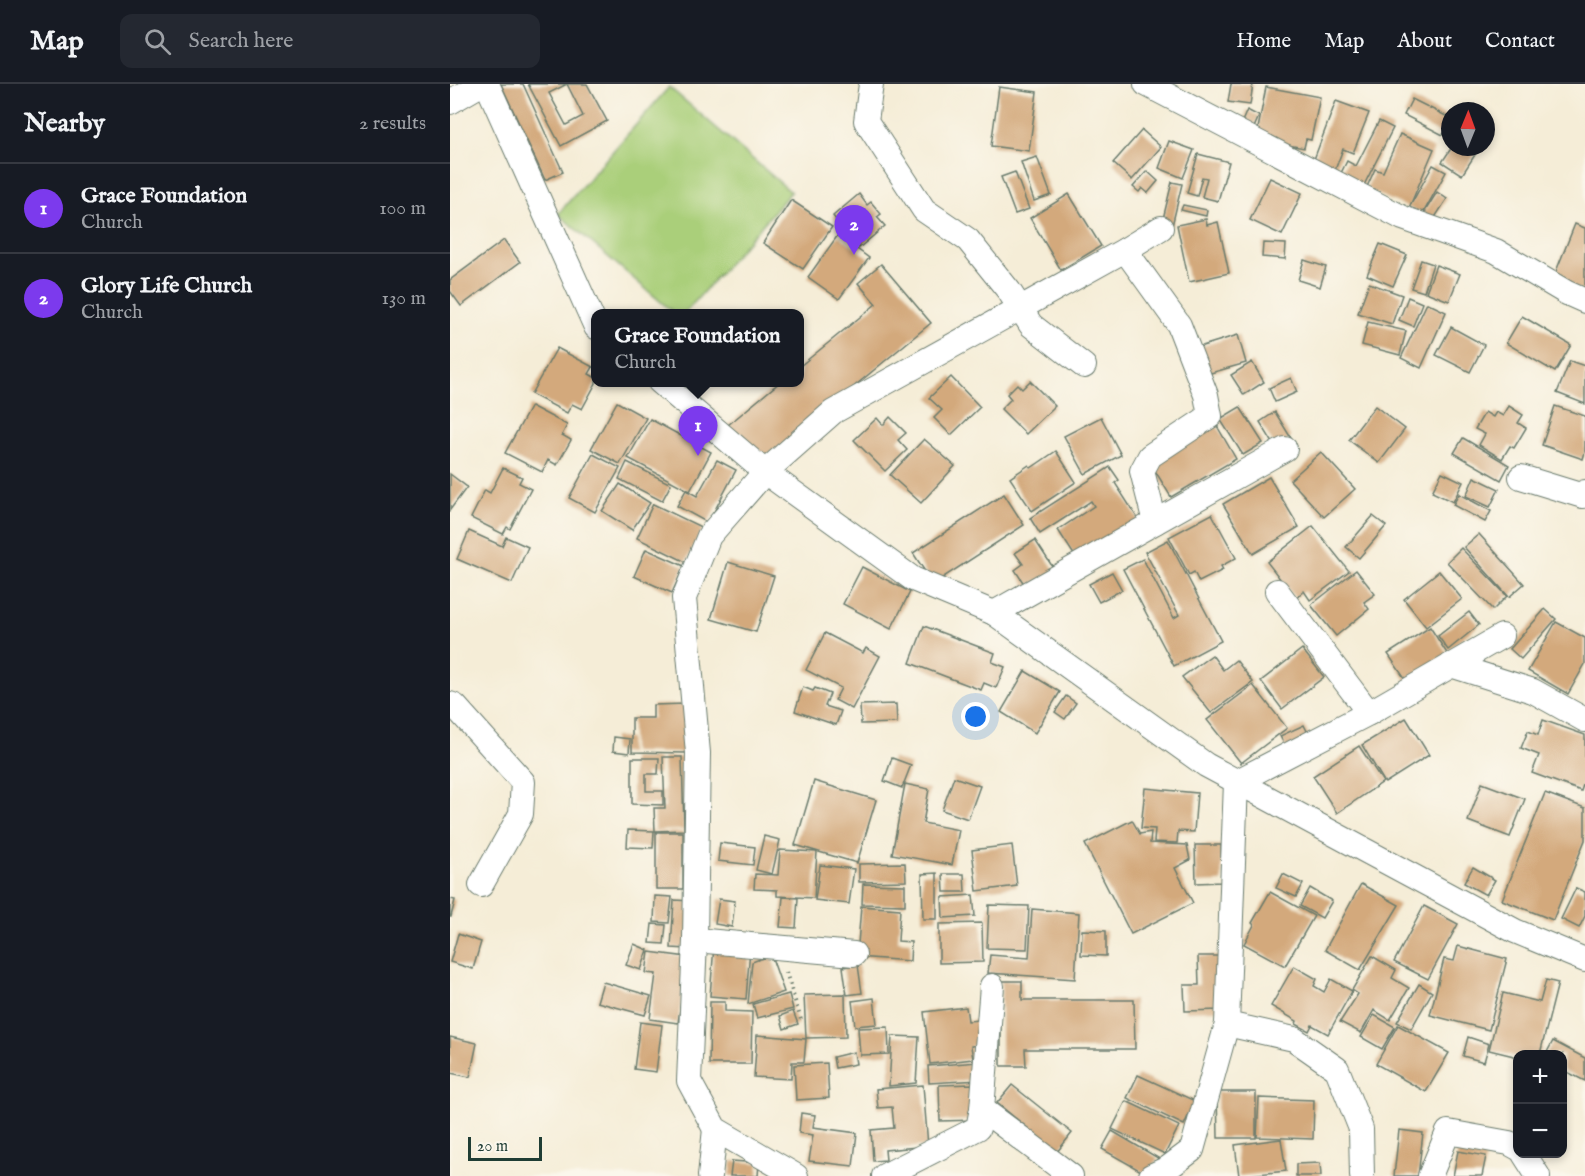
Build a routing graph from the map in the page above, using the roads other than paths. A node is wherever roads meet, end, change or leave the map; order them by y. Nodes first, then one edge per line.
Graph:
1 (481, 84) edge
2 (487, 84) edge
3 (871, 84) edge
4 (1146, 84) edge
5 (450, 102) edge
6 (1161, 228) dead end
7 (1125, 250) junction
8 (1585, 301) edge
9 (1021, 308) junction
10 (591, 316) edge
11 (1084, 366) dead end
12 (666, 387) edge
13 (1285, 449) dead end
14 (765, 472) junction
15 (1521, 477) dead end
16 (1585, 492) edge
17 (1155, 522) junction
18 (1277, 591) dead end
19 (994, 614) junction
20 (1502, 636) dead end
21 (1451, 665) junction
22 (450, 704) edge
23 (1369, 713) junction
24 (1585, 720) edge
25 (1236, 782) junction
26 (481, 885) dead end
27 (695, 940) junction
28 (854, 954) dead end
29 (1585, 960) edge
30 (992, 986) dead end
31 (1227, 1024) junction
32 (982, 1109) junction
33 (715, 1129) junction
34 (1513, 1145) edge
35 (1527, 1158) edge
36 (710, 1176) edge
37 (796, 1176) edge
38 (884, 1176) edge
39 (1071, 1176) edge
40 (1151, 1176) edge
41 (1362, 1176) edge
42 (1430, 1176) edge
43 (1538, 1176) edge

1 - 5 street
2 - 10 street
3 - 9 street
4 - 8 street
6 - 7 street
7 - 9 street
7 - 17 street
9 - 11 street
9 - 14 street
12 - 14 street
13 - 17 street
14 - 19 street
14 - 27 street
15 - 16 street
17 - 19 street
18 - 23 street
19 - 25 street
20 - 21 street
21 - 23 street
21 - 24 street
22 - 26 street
23 - 25 street
25 - 29 street
25 - 31 street
27 - 28 street
27 - 33 street
30 - 32 street
31 - 40 street
31 - 41 street
32 - 38 street
32 - 39 street
33 - 36 street
33 - 37 street
34 - 42 street
35 - 43 street

